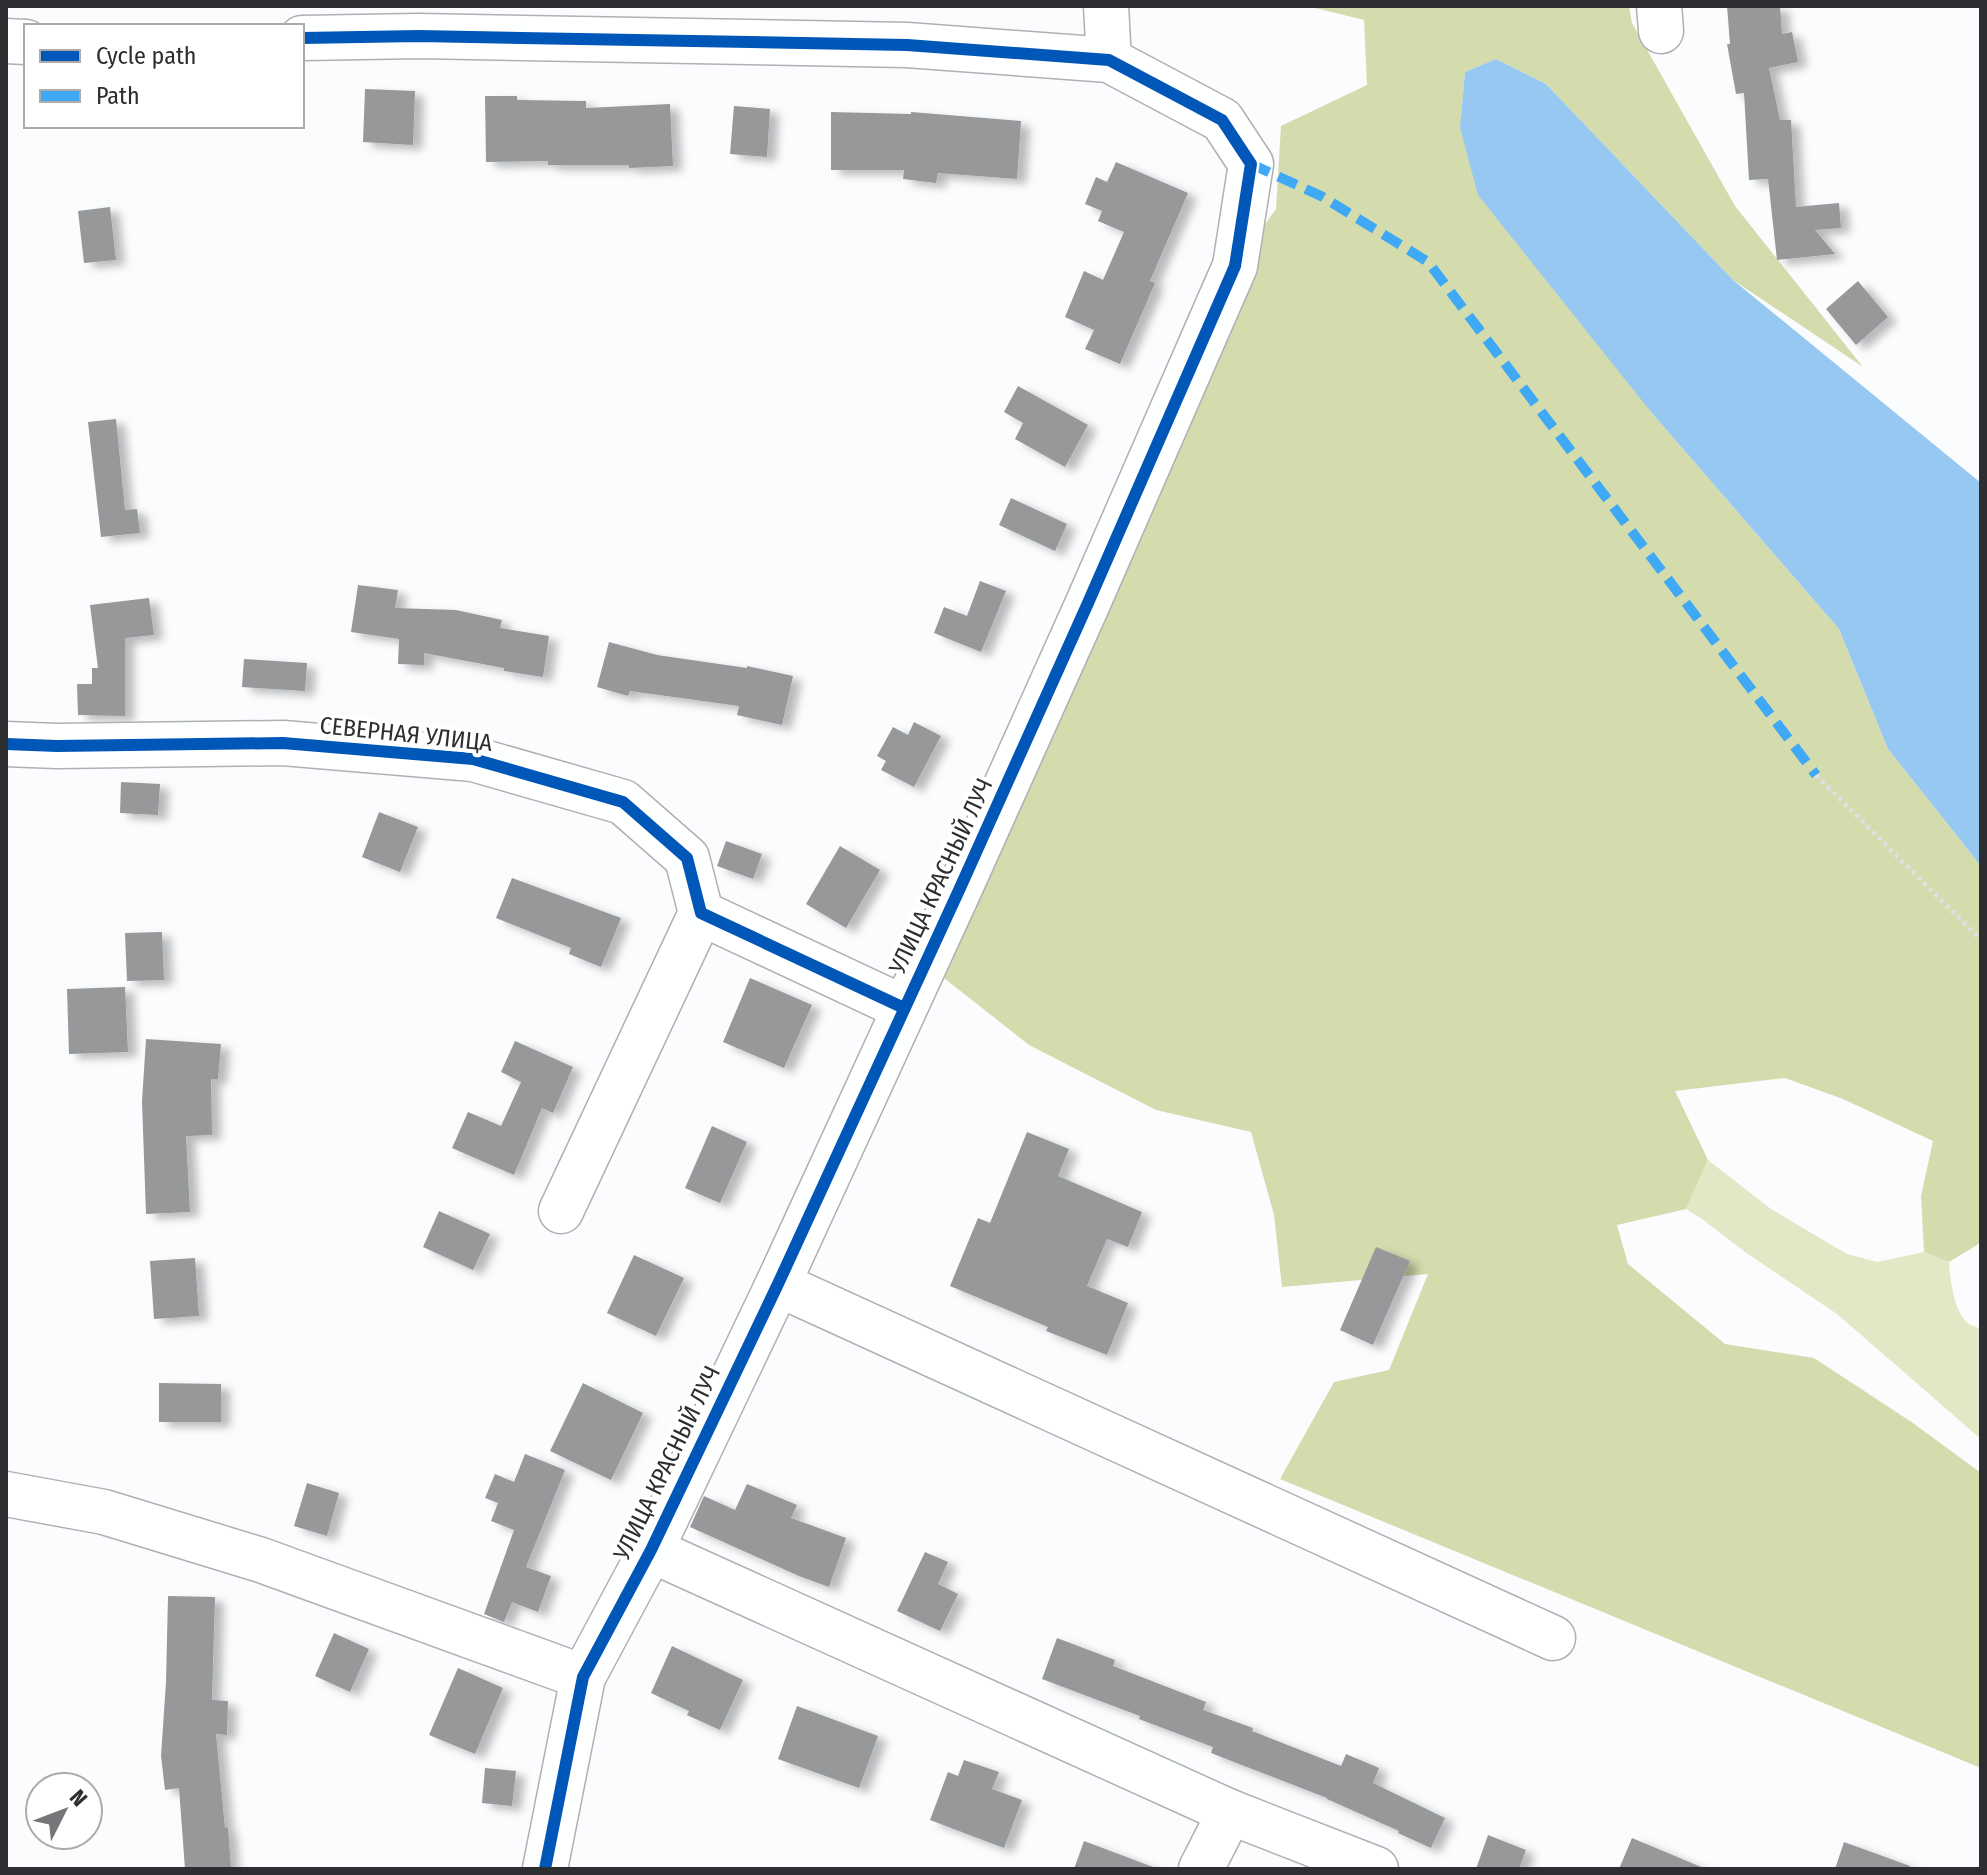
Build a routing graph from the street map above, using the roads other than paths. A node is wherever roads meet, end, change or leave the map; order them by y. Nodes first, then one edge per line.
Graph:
1 (1106, 6) edge
2 (304, 38) edge
3 (1109, 60) junction
4 (6, 744) edge
5 (701, 913) junction
6 (904, 1008) junction
7 (561, 1211) dead end
8 (778, 1284) junction
9 (6, 1494) edge
10 (651, 1550) junction
11 (1553, 1638) dead end
12 (583, 1677) junction
13 (1230, 1812) junction
14 (545, 1869) edge
15 (1201, 1869) edge
16 (1376, 1869) edge

1 - 3 street
2 - 3 street
3 - 6 street, УЛИЦА КРАСНЫЙ ЛУЧ
4 - 5 street, СЕВЕРНАЯ УЛИЦА
5 - 6 street
5 - 7 street
6 - 8 street, УЛИЦА КРАСНЫЙ ЛУЧ
8 - 10 street, УЛИЦА КРАСНЫЙ ЛУЧ
8 - 11 street
9 - 12 street
10 - 12 street, УЛИЦА КРАСНЫЙ ЛУЧ
10 - 13 street, УЛИЦА КРАСНЫЙ ЛУЧ
12 - 14 street, УЛИЦА КРАСНЫЙ ЛУЧ
13 - 15 street
13 - 16 street, УЛИЦА КРАСНЫЙ ЛУЧ

